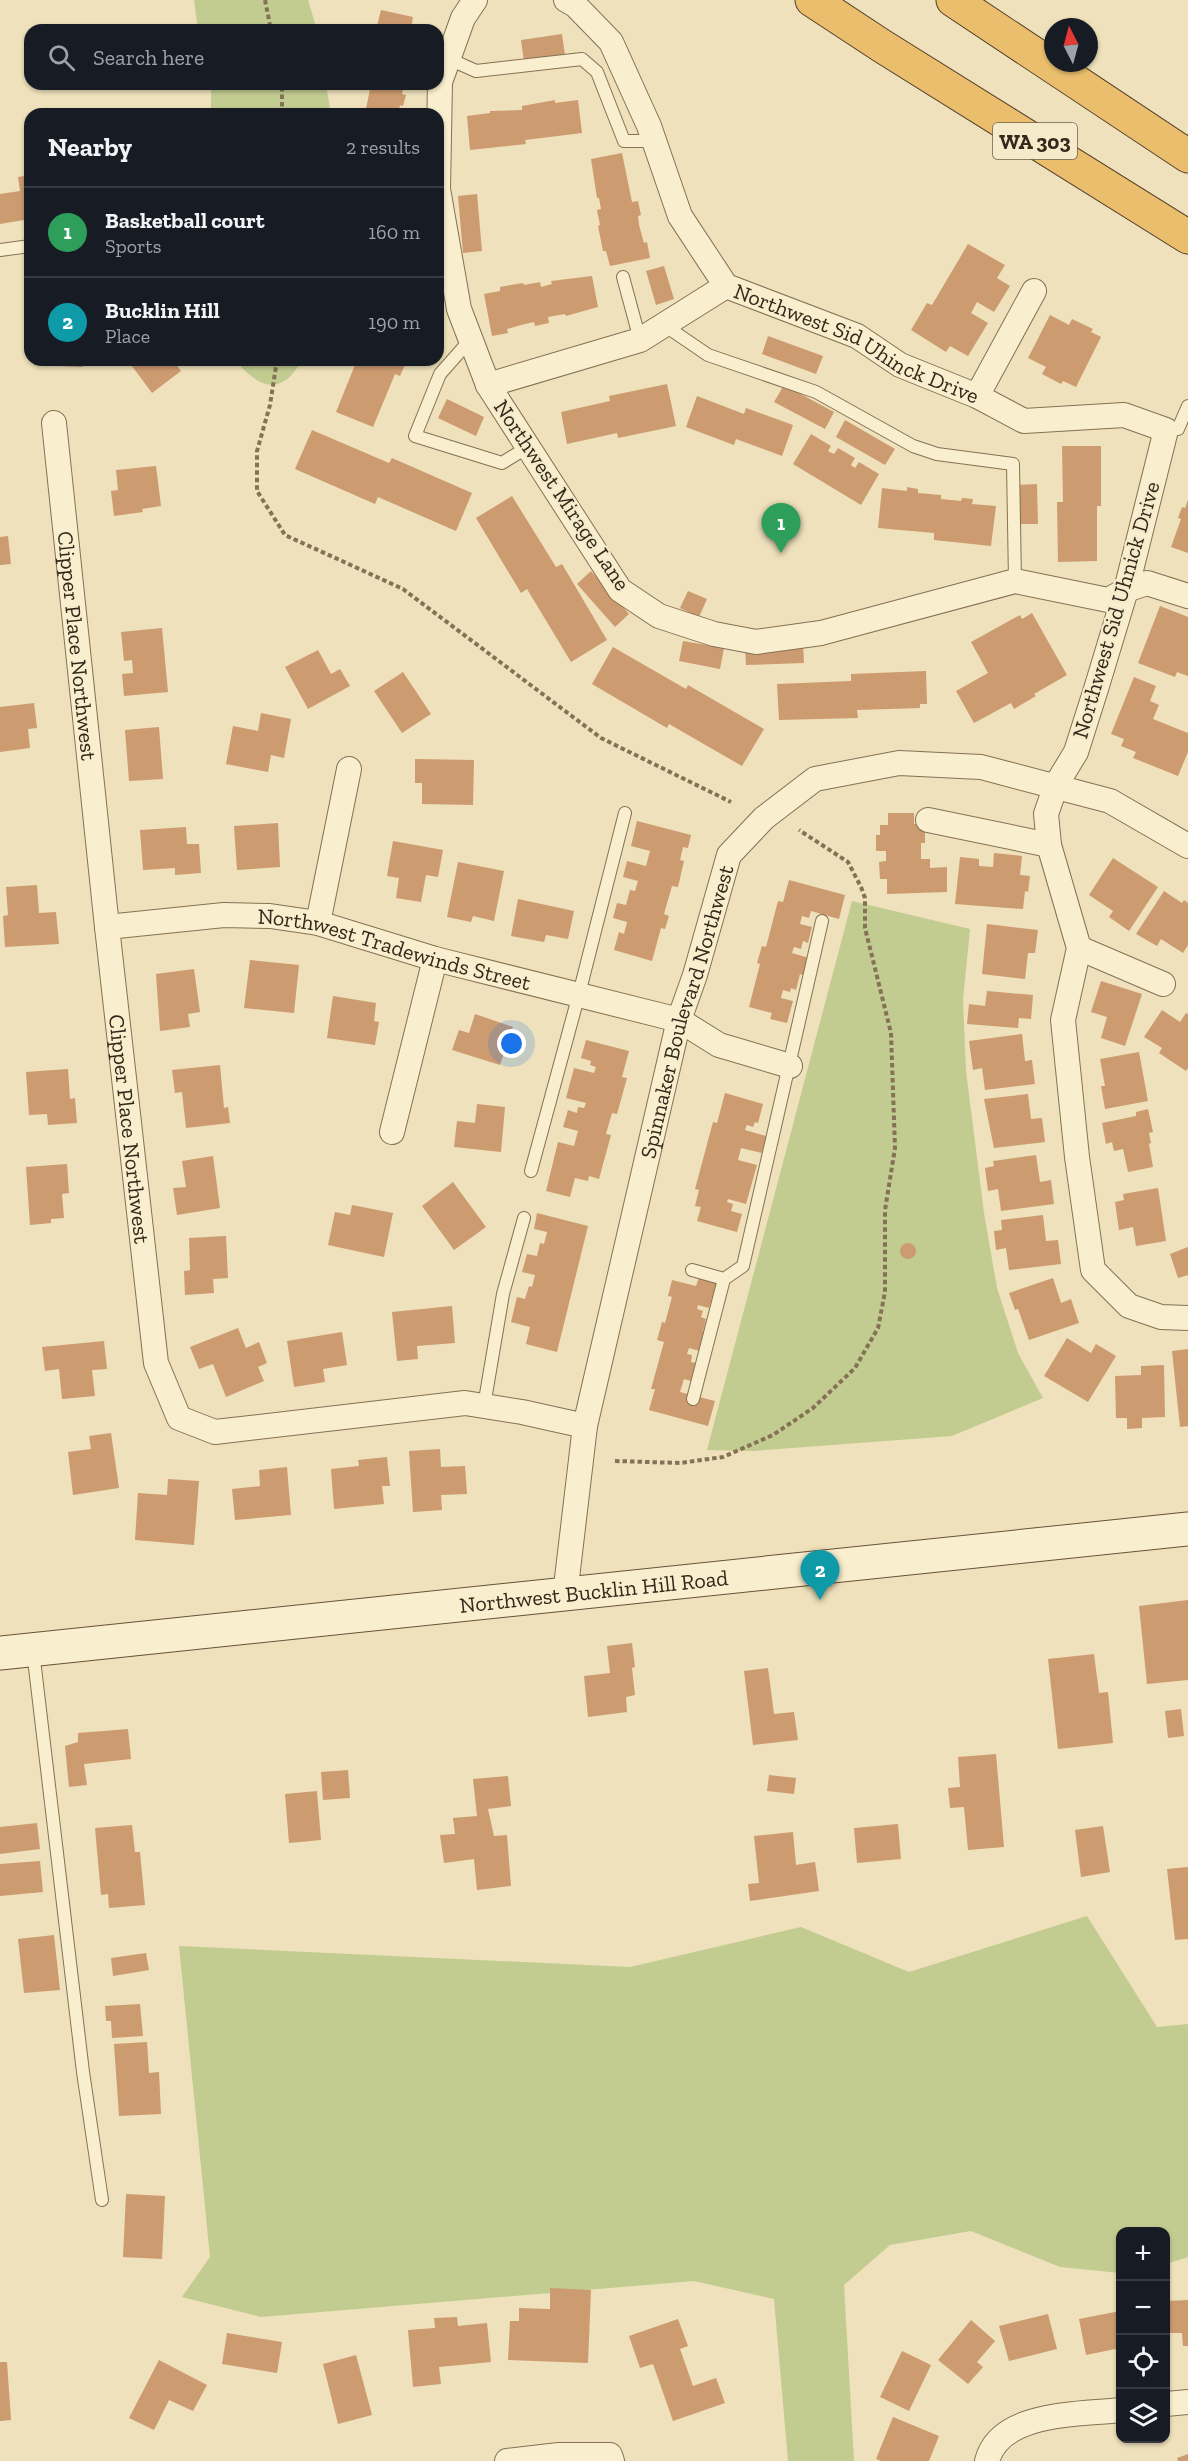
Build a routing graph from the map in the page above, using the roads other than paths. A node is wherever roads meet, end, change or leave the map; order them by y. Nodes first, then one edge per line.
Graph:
1 (475, 0) edge
2 (566, 0) edge
3 (792, 0) edge
4 (812, 0) edge
5 (953, 0) edge
6 (882, 46) junction
7 (449, 59) junction
8 (444, 72) edge
9 (440, 90) edge
10 (440, 108) edge
11 (654, 141) junction
12 (1188, 156) edge
13 (444, 223) edge
14 (1188, 237) edge
15 (24, 247) edge
16 (0, 250) edge
17 (623, 277) dead end
18 (726, 286) junction
19 (1034, 291) dead end
20 (664, 325) junction
21 (471, 339) junction
22 (640, 340) junction
23 (488, 385) junction
24 (977, 396) junction
25 (1188, 406) edge
26 (54, 423) dead end
27 (1166, 430) junction
28 (528, 447) junction
29 (1015, 581) junction
30 (1126, 590) junction
31 (1188, 596) edge
32 (349, 769) dead end
33 (1056, 785) junction
34 (625, 813) dead end
35 (928, 819) dead end
36 (1049, 846) junction
37 (1188, 846) edge
38 (822, 921) dead end
39 (318, 923) junction
40 (106, 927) junction
41 (1079, 948) junction
42 (435, 959) junction
43 (1163, 984) dead end
44 (579, 994) junction
45 (679, 1020) junction
46 (790, 1066) junction
47 (392, 1132) dead end
48 (531, 1171) dead end
49 (524, 1218) dead end
50 (692, 1270) dead end
51 (724, 1279) junction
52 (1188, 1318) edge
53 (693, 1399) dead end
54 (484, 1406) junction
55 (585, 1425) junction
56 (1188, 1529) edge
57 (564, 1594) junction
58 (33, 1649) junction
59 (0, 1653) edge
60 (102, 2200) dead end
61 (1188, 2402) edge
62 (1170, 2404) edge
63 (1116, 2410) edge
64 (507, 2461) edge
65 (612, 2461) edge
66 (987, 2461) edge

1 - 7 street, Northwest Mirage Lane
2 - 11 street, Northwest Sid Uhinck Drive
3 - 6 highway
4 - 6 highway, WA 303
5 - 12 highway, WA 303
6 - 14 highway, WA 303
7 - 8 street, Northwest Mirage Lane
7 - 11 lane
9 - 10 street, Northwest Mirage Lane
11 - 18 street, Northwest Sid Uhinck Drive
13 - 21 street, Northwest Mirage Lane
15 - 16 lane
17 - 22 lane
18 - 20 street
18 - 24 street, Northwest Sid Uhinck Drive
19 - 24 street
20 - 22 street
20 - 29 lane
21 - 23 street, Northwest Mirage Lane
21 - 28 lane
22 - 23 street
23 - 28 street, Northwest Mirage Lane
24 - 27 street, Northwest Sid Uhinck Drive
25 - 27 lane
26 - 40 street, Clipper Place Northwest
27 - 30 street, Northwest Sid Uhnick Drive
28 - 29 street, Northwest Mirage Lane
29 - 30 street, Northwest Mirage Lane
30 - 31 street, Northwest Mirage Lane
30 - 33 street, Northwest Sid Uhnick Drive
32 - 39 street
33 - 36 street, Northwest Sid Uhnick Drive
33 - 37 street, Spinnaker Boulevard Northwest
33 - 45 street, Spinnaker Boulevard Northwest
34 - 44 lane
35 - 36 street
36 - 41 street, Northwest Sid Uhnick Drive
38 - 46 lane
39 - 40 street, Northwest Tradewinds Street
39 - 42 street, Northwest Tradewinds Street
40 - 54 street, Clipper Place Northwest
41 - 43 street
41 - 52 street
42 - 44 street, Northwest Tradewinds Street
42 - 47 street
44 - 45 street, Northwest Tradewinds Street
44 - 48 lane
45 - 46 street, Northwest Tradewinds Street
45 - 55 street, Spinnaker Boulevard Northwest
46 - 51 lane
49 - 54 lane
50 - 51 lane
51 - 53 lane
54 - 55 street, Clipper Place Northwest
55 - 57 street, Spinnaker Boulevard Northwest
56 - 57 main road, Northwest Bucklin Hill Road
57 - 58 main road, Northwest Bucklin Hill Road
58 - 59 main road, Northwest Bucklin Hill Road
58 - 60 lane
61 - 62 street
63 - 66 street
64 - 65 street

